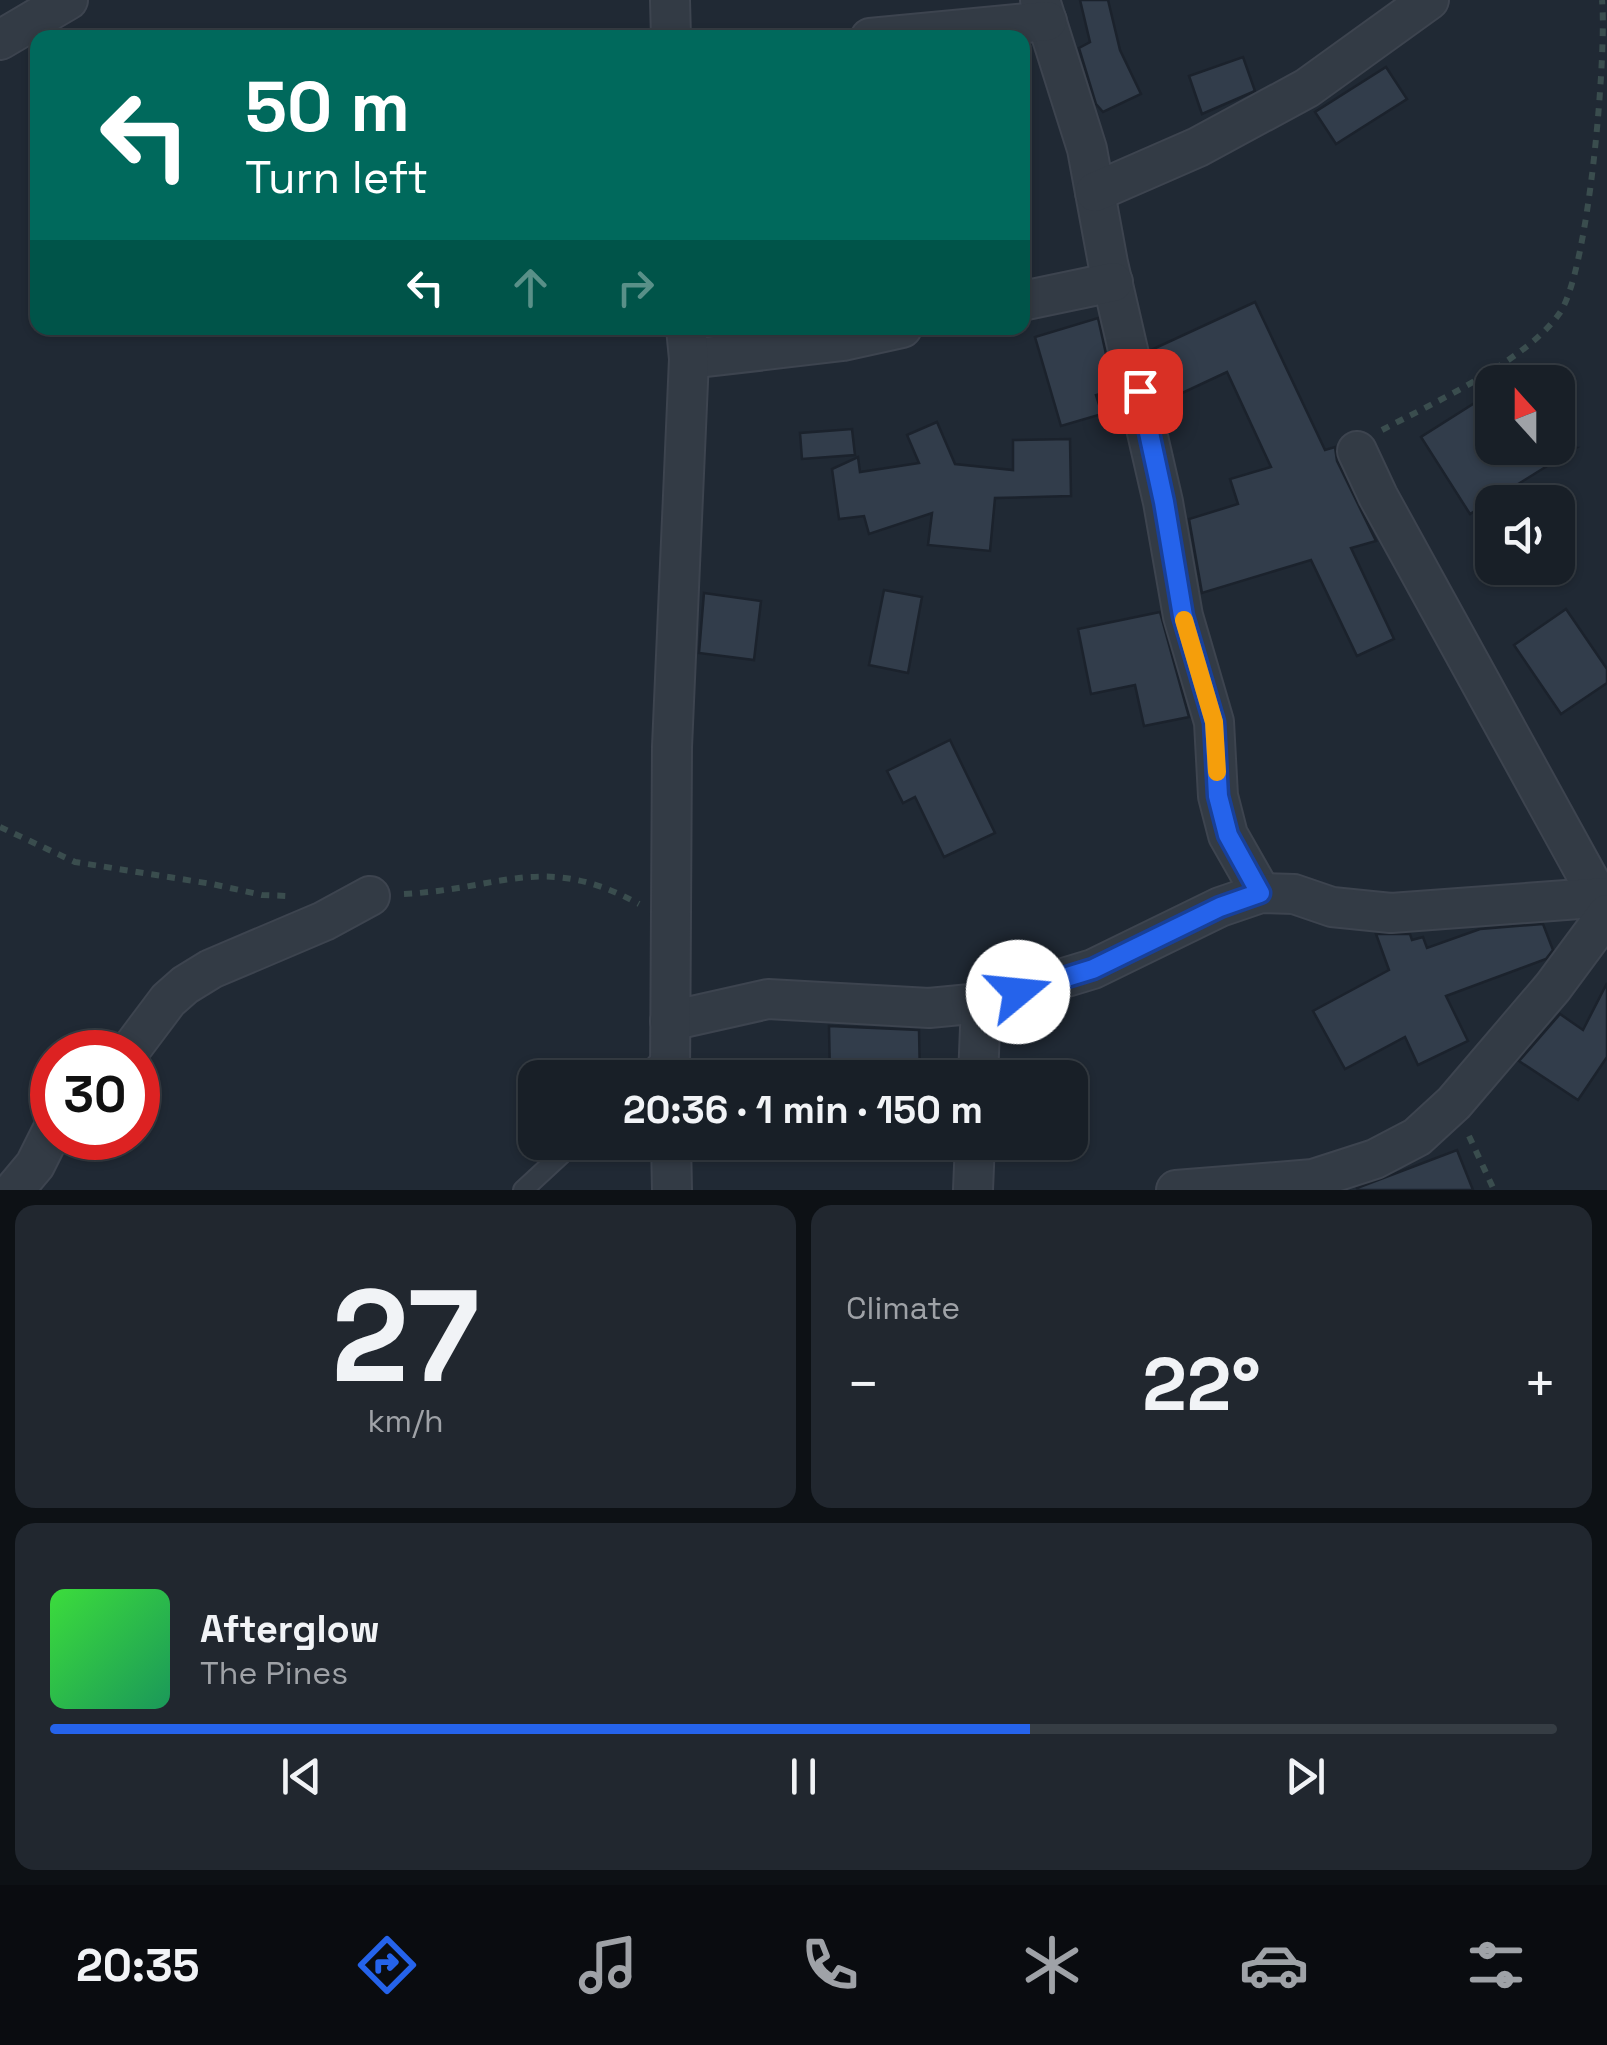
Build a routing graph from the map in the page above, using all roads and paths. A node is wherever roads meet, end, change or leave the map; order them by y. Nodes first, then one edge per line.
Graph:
1 (68, 0) edge
2 (670, 0) edge
3 (1429, 0) edge
4 (1604, 4) edge
5 (1043, 10) edge
6 (671, 30) edge
7 (919, 30) edge
8 (0, 40) edge
9 (1095, 192) junction
10 (1113, 282) junction
11 (1030, 299) edge
12 (868, 335) edge
13 (688, 343) edge
14 (1357, 451) joint
15 (1260, 893) junction
16 (370, 896) dead end
17 (1604, 902) edge
18 (982, 1004) junction
19 (146, 1030) edge
20 (670, 1050) edge
21 (979, 1060) edge
22 (1454, 1103) junction
23 (38, 1160) edge
24 (556, 1160) edge
25 (672, 1160) edge
26 (974, 1160) edge
27 (14, 1190) edge
28 (523, 1190) edge
29 (672, 1190) edge
30 (972, 1190) edge
31 (1176, 1190) edge
32 (1494, 1190) edge

1 - 8 street
2 - 6 street
3 - 9 street
4 - 14 path
5 - 7 street
5 - 9 street
9 - 10 street
10 - 11 street
10 - 15 street
12 - 13 street
13 - 20 street
14 - 17 street
15 - 17 street
15 - 18 street
16 - 19 street
17 - 22 street
18 - 20 street
18 - 21 street
22 - 31 street
22 - 32 path
23 - 27 street
24 - 28 lane
25 - 29 street
26 - 30 street

